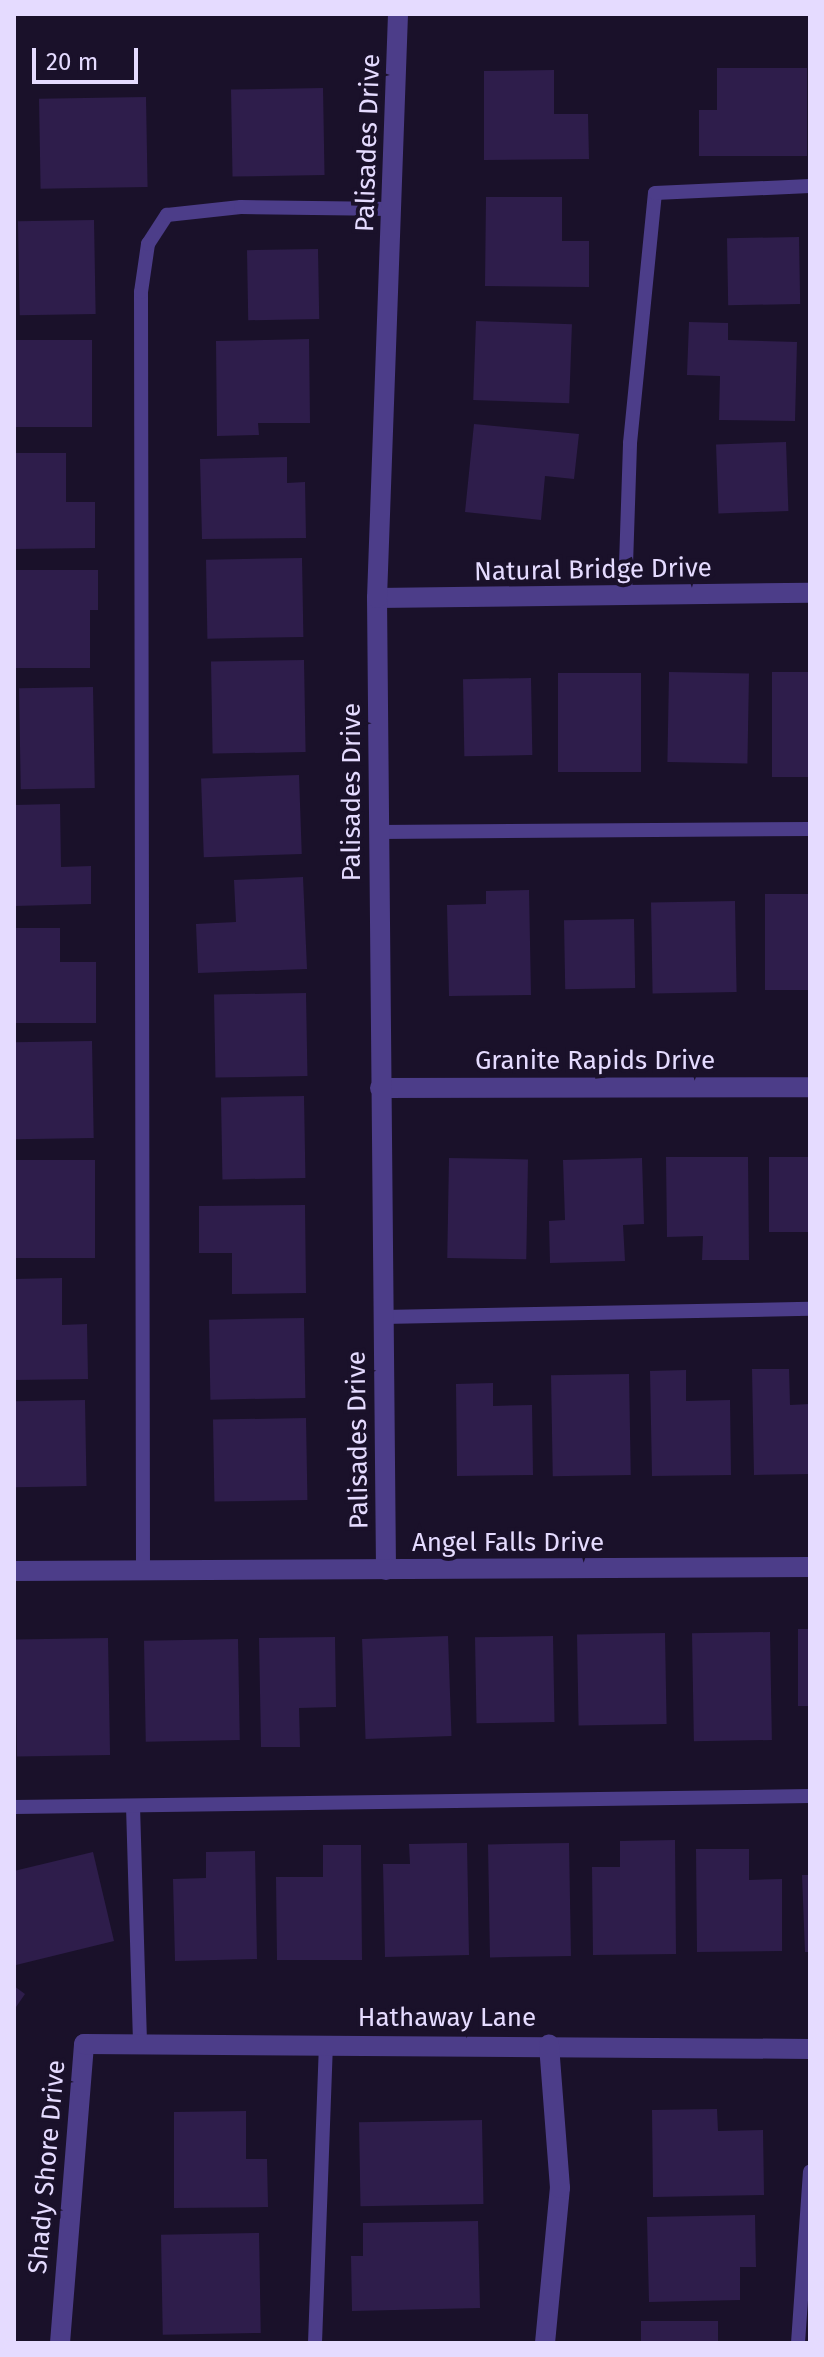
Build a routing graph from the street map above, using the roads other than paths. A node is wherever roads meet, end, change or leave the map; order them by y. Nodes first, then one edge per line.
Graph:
1 (398, 14) edge
2 (810, 186) edge
3 (392, 209) junction
4 (810, 593) edge
5 (625, 595) junction
6 (377, 598) junction
7 (810, 829) edge
8 (379, 832) junction
9 (810, 1087) edge
10 (380, 1088) junction
11 (810, 1309) edge
12 (383, 1317) junction
13 (810, 1567) edge
14 (386, 1570) junction
15 (14, 1571) edge
16 (143, 1571) junction
17 (810, 1796) edge
18 (133, 1806) junction
19 (14, 1807) edge
20 (84, 2044) joint
21 (140, 2044) junction
22 (326, 2044) junction
23 (549, 2044) junction
24 (810, 2049) edge
25 (810, 2171) edge
26 (60, 2343) edge
27 (315, 2343) edge
28 (545, 2343) edge
29 (798, 2343) edge

1 - 3 street, Palisades Drive
2 - 5 lane
3 - 6 street, Palisades Drive
3 - 16 lane
4 - 5 street, Natural Bridge Drive
5 - 6 street, Natural Bridge Drive
6 - 8 street, Palisades Drive
7 - 8 lane
8 - 10 street, Palisades Drive
9 - 10 street, Granite Rapids Drive
10 - 12 street, Palisades Drive
11 - 12 lane
12 - 14 street, Palisades Drive
13 - 14 street, Angel Falls Drive
14 - 16 street, Angel Falls Drive
15 - 16 street, Angel Falls Drive
17 - 18 lane
18 - 19 lane
18 - 21 lane
20 - 21 street, Hathaway Lane
20 - 26 street, Shady Shore Drive
21 - 22 street, Hathaway Lane
22 - 23 street, Hathaway Lane
22 - 27 lane
23 - 24 street, Hathaway Lane
23 - 28 street
25 - 29 lane

